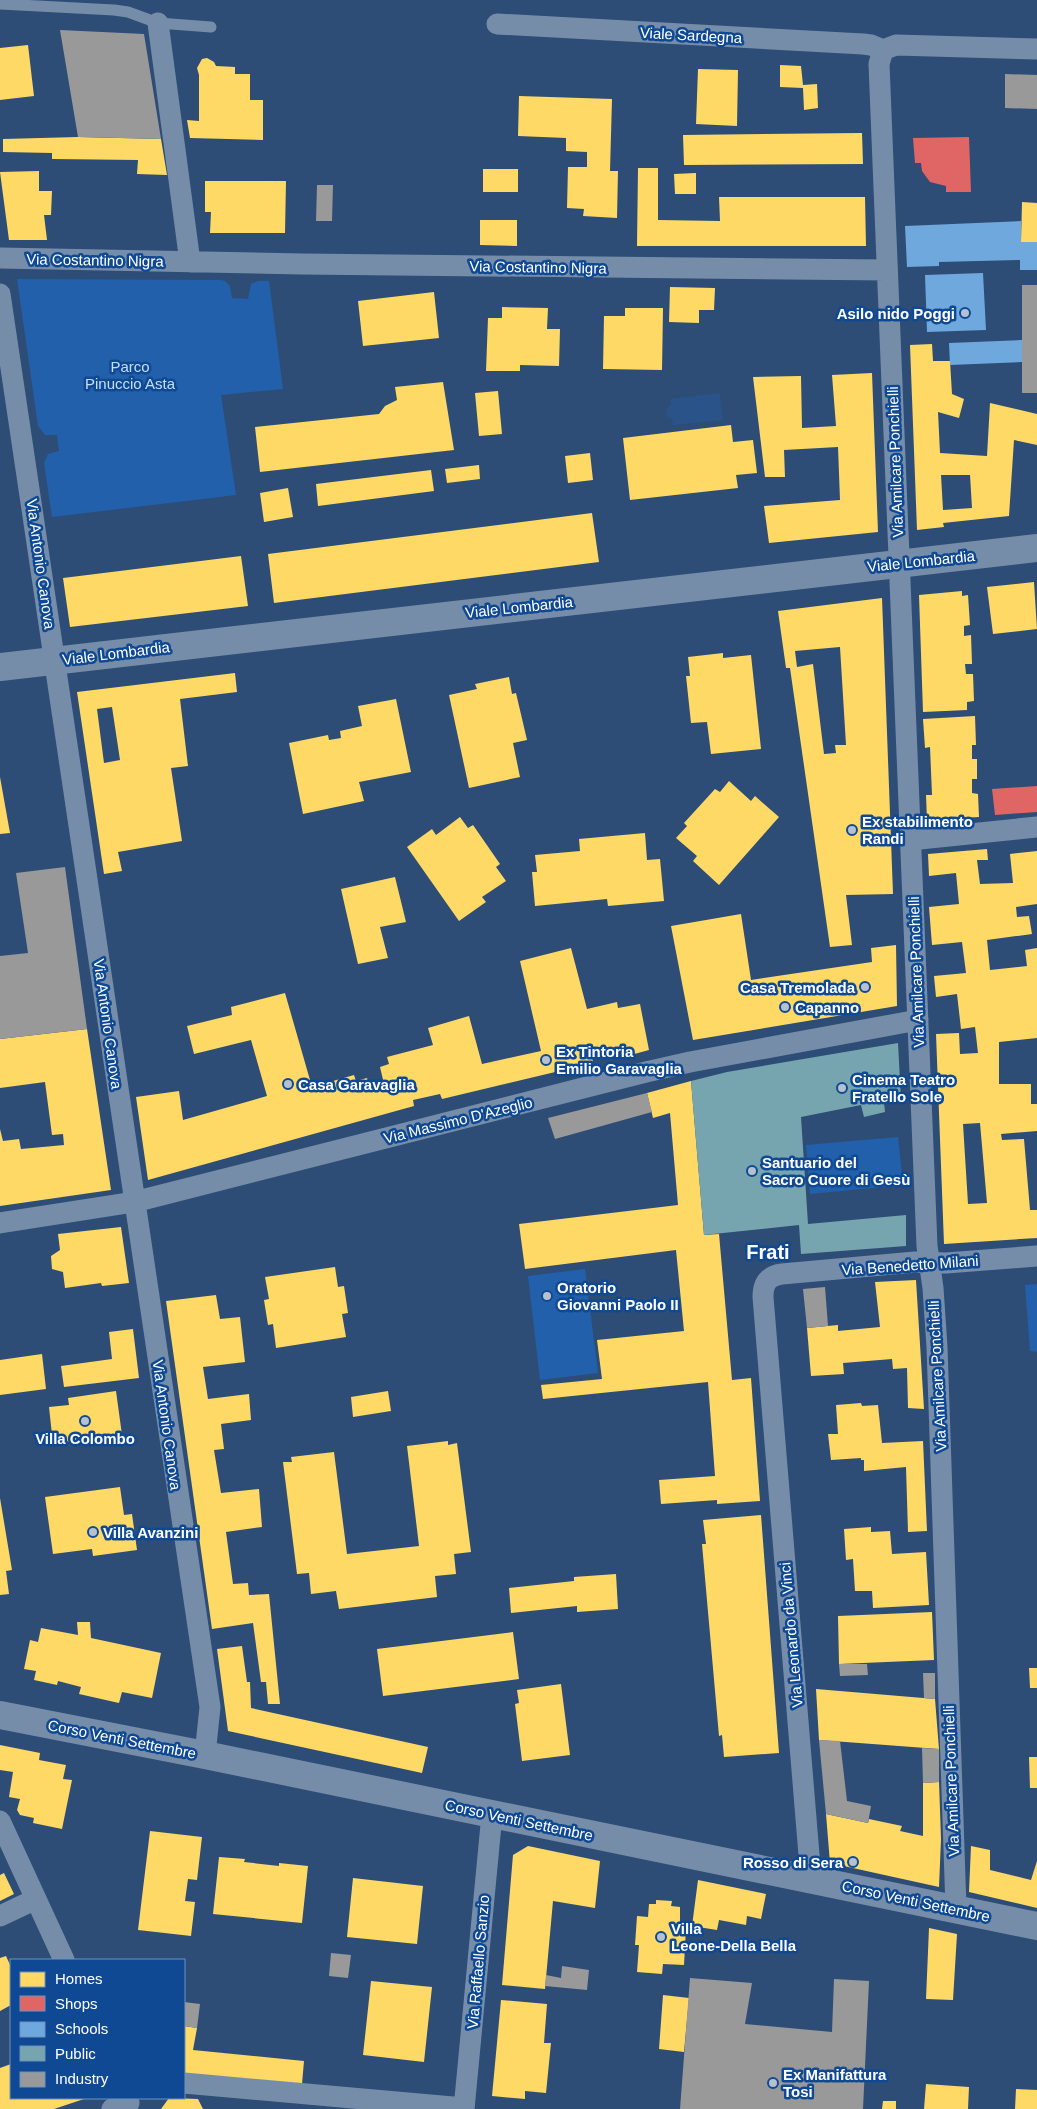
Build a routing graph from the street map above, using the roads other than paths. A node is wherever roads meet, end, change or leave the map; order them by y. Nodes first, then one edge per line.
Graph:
1 (0, 4) edge
2 (158, 23) junction
3 (497, 24) dead end
4 (211, 27) dead end
5 (889, 47) junction
6 (1037, 49) edge
7 (0, 258) edge
8 (190, 262) junction
9 (887, 270) junction
10 (0, 294) edge
11 (1037, 548) edge
12 (899, 563) junction
13 (55, 661) junction
14 (0, 667) edge
15 (1037, 827) edge
16 (910, 840) junction
17 (918, 1020) junction
18 (134, 1202) junction
19 (0, 1223) edge
20 (1037, 1256) edge
21 (929, 1263) junction
22 (782, 1274) joint
23 (0, 1715) edge
24 (205, 1755) junction
25 (492, 1814) junction
26 (0, 1821) edge
27 (811, 1879) junction
28 (36, 1899) junction
29 (956, 1908) junction
30 (0, 1916) edge
31 (1037, 1926) edge
32 (64, 1959) edge
33 (185, 2084) edge
34 (464, 2108) edge

1 - 2 lane
2 - 4 lane
2 - 8 street
3 - 5 street, Viale Sardegna
5 - 6 street, Viale Sardegna
5 - 9 street, Via Amilcare Ponchielli
7 - 8 street, Via Costantino Nigra
8 - 9 street, Via Costantino Nigra
9 - 12 street, Via Amilcare Ponchielli
10 - 13 street, Via Antonio Canova
11 - 12 street, Viale Lombardia
12 - 13 street, Viale Lombardia
12 - 16 street, Via Amilcare Ponchielli
13 - 14 street, Viale Lombardia
13 - 18 street, Via Antonio Canova
15 - 16 street
16 - 17 street, Via Amilcare Ponchielli
17 - 18 street, Via Massimo D'Azeglio
17 - 21 street, Via Amilcare Ponchielli
18 - 19 street, Via Massimo D'Azeglio
18 - 24 street, Via Antonio Canova
20 - 21 street, Via Benedetto Milani
21 - 22 street, Via Benedetto Milani
21 - 29 street, Via Amilcare Ponchielli
22 - 27 street, Via Leonardo da Vinci
23 - 24 street, Corso Venti Settembre
24 - 25 street, Corso Venti Settembre
25 - 27 street, Corso Venti Settembre
25 - 34 street, Via Raffaello Sanzio
26 - 28 street
27 - 29 street, Corso Venti Settembre
28 - 30 street
28 - 32 street
29 - 31 street, Corso Venti Settembre
33 - 34 street

